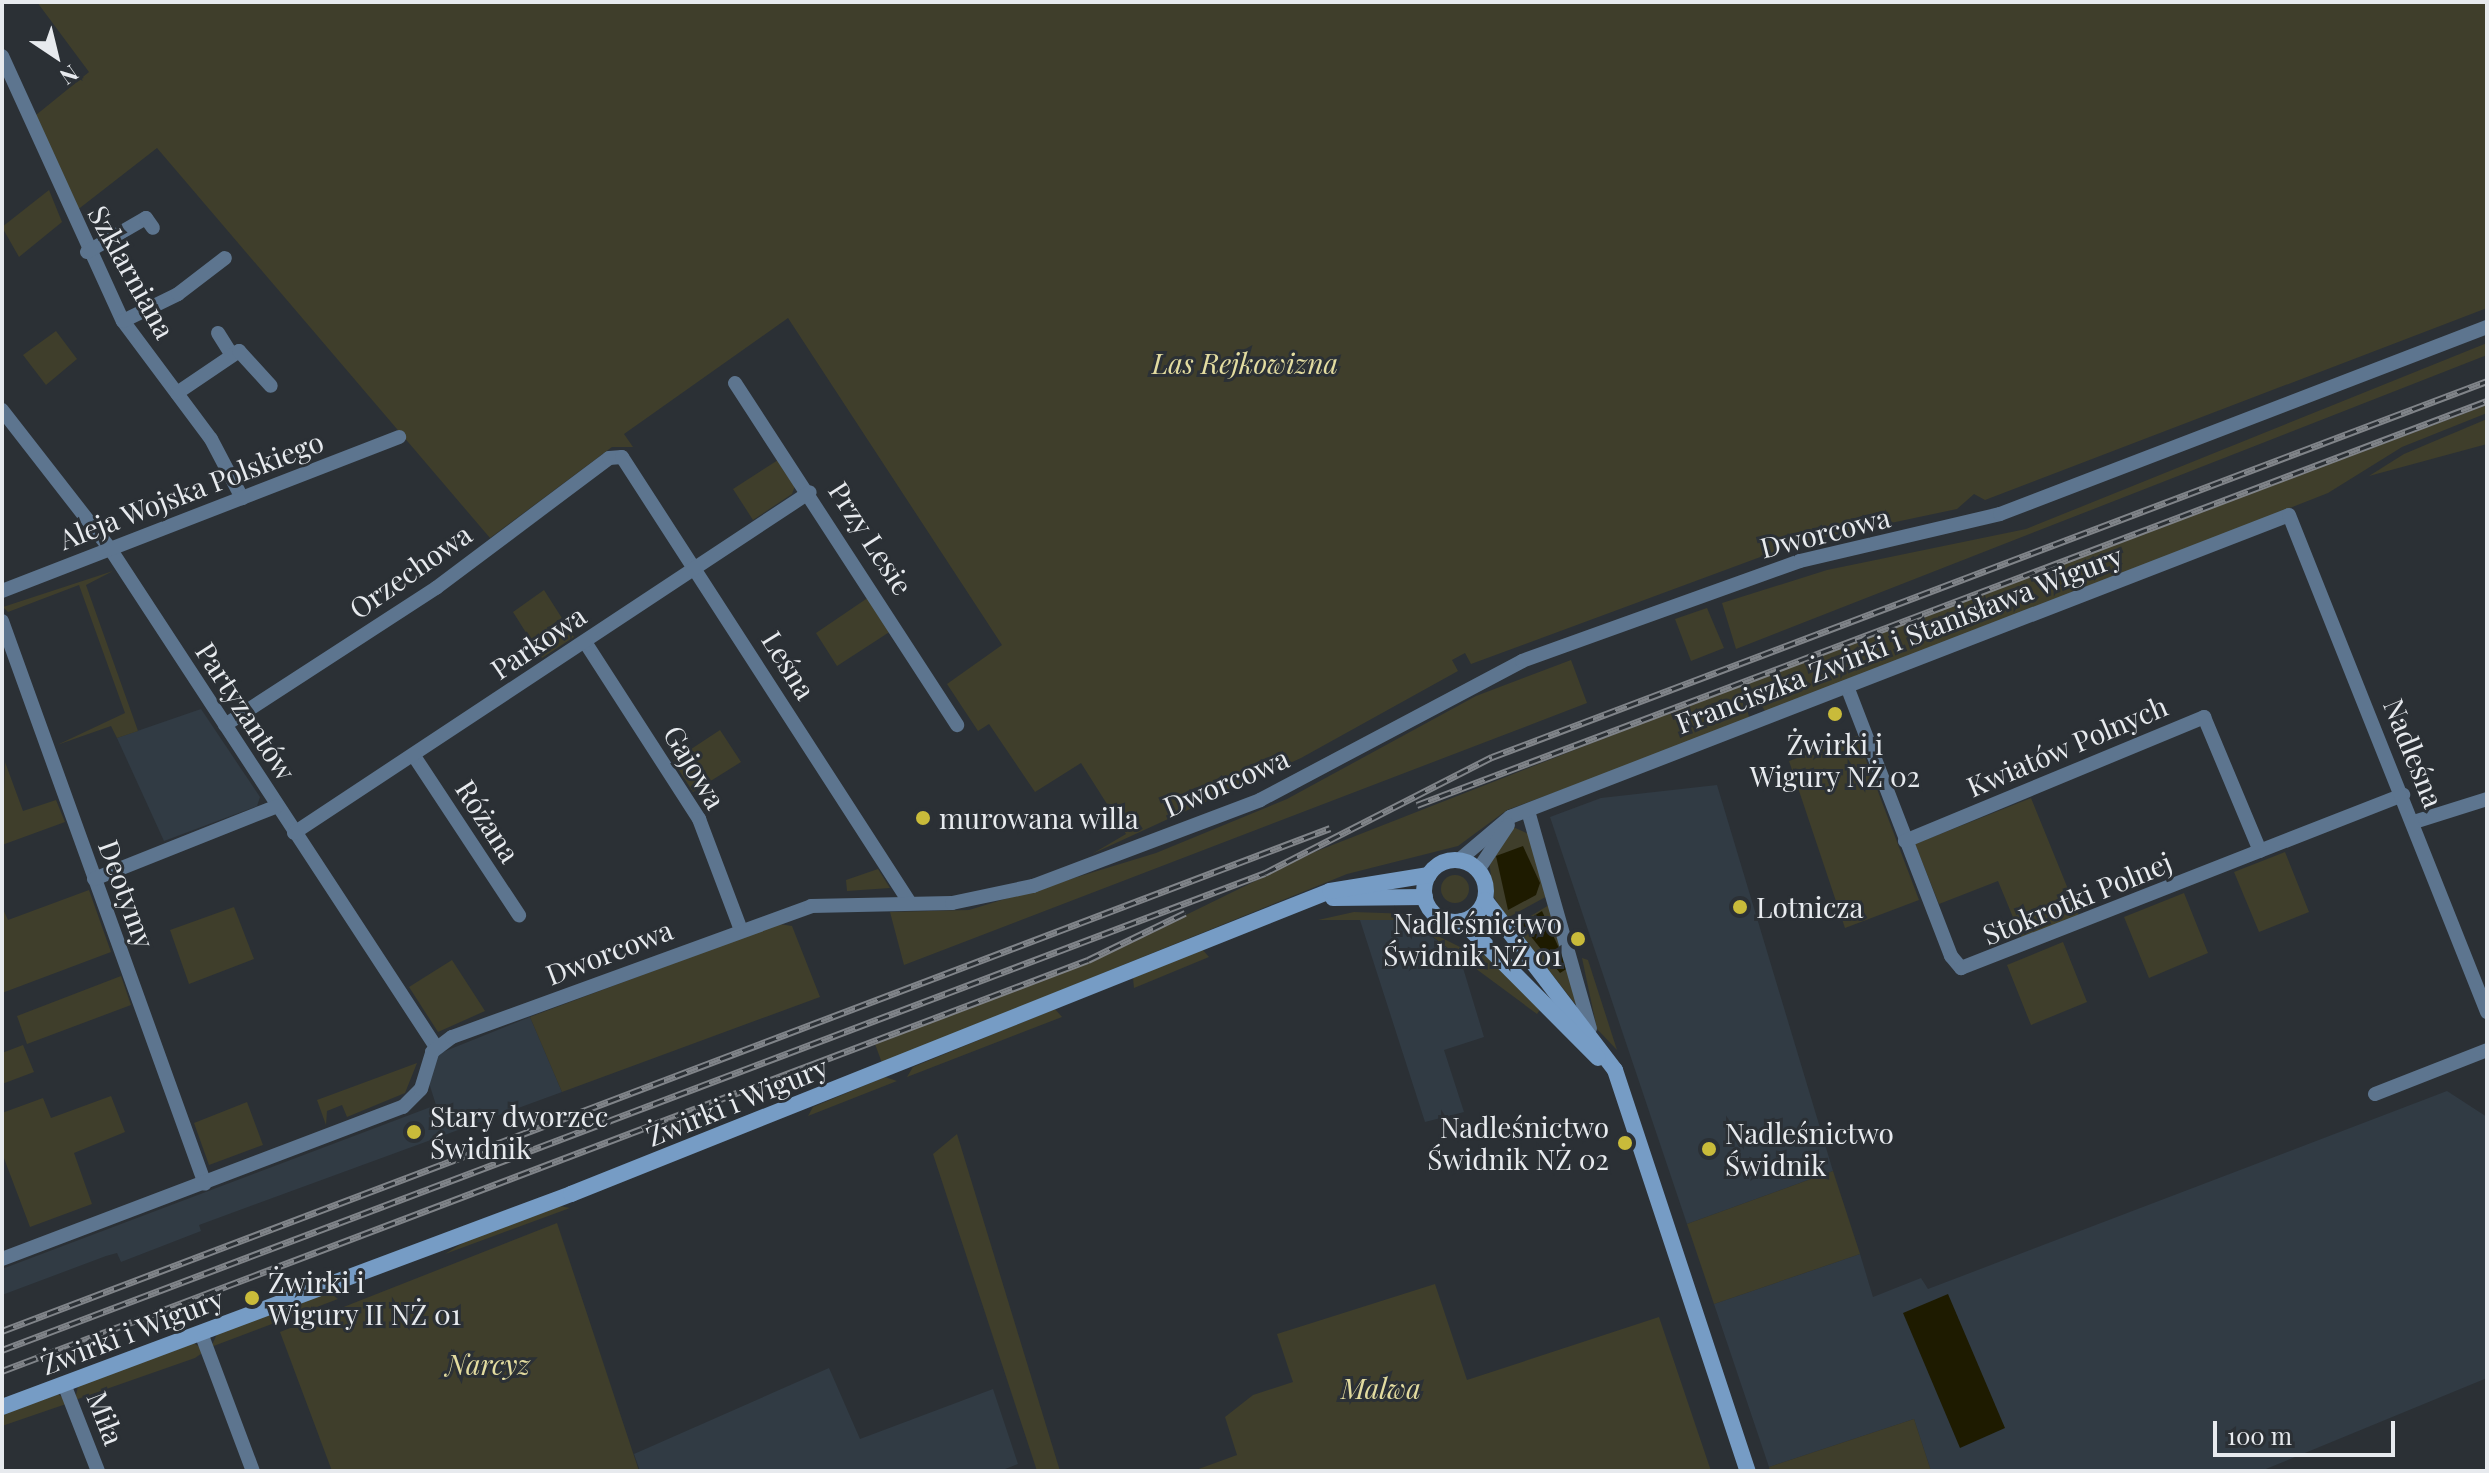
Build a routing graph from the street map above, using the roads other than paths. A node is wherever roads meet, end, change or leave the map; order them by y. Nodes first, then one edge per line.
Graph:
1 (2, 56) edge
2 (153, 228) dead end
3 (87, 252) junction
4 (225, 258) dead end
5 (123, 321) junction
6 (2487, 327) edge
7 (218, 333) dead end
8 (232, 355) junction
9 (735, 383) dead end
10 (271, 386) dead end
11 (177, 393) junction
12 (2, 410) edge
13 (399, 437) dead end
14 (622, 457) joint
15 (810, 492) junction
16 (242, 498) junction
17 (2289, 515) joint
18 (111, 550) junction
19 (697, 568) junction
20 (2, 591) edge
21 (2, 621) edge
22 (585, 642) junction
23 (1848, 689) junction
24 (225, 725) junction
25 (957, 725) dead end
26 (414, 756) junction
27 (2403, 795) junction
28 (2487, 799) edge
29 (277, 806) junction
30 (1528, 811) junction
31 (2414, 822) junction
32 (294, 833) junction
33 (1905, 841) junction
34 (2260, 851) junction
35 (1459, 860) junction
36 (1478, 870) junction
37 (1429, 875) junction
38 (94, 879) junction
39 (1425, 897) junction
40 (1485, 900) junction
41 (1308, 902) junction
42 (910, 903) junction
43 (519, 915) dead end
44 (1462, 921) junction
45 (741, 930) junction
46 (2487, 1012) edge
47 (1590, 1028) junction
48 (436, 1047) junction
49 (2487, 1050) edge
50 (2375, 1094) dead end
51 (1636, 1134) junction
52 (205, 1184) junction
53 (2, 1259) edge
54 (201, 1333) junction
55 (64, 1384) junction
56 (2, 1407) edge
57 (98, 1471) edge
58 (253, 1471) edge
59 (1748, 1471) edge

1 - 3 street, Szklarniana
2 - 3 street
3 - 5 street, Szklarniana
4 - 5 street
5 - 11 street, Szklarniana
6 - 42 street, Dworcowa
7 - 8 street
8 - 10 street
8 - 11 street
9 - 15 street, Przy Lesie
11 - 16 street, Szklarniana
12 - 18 street, Partyzantów
13 - 16 street, Aleja Wojska Polskiego
14 - 19 street, Leśna
14 - 24 street, Orzechowa
15 - 19 street, Parkowa
15 - 25 street, Przy Lesie
16 - 18 street, Aleja Wojska Polskiego
17 - 23 street, Franciszka Żwirki i Stanisława Wigury
17 - 27 street, Nadleśna
18 - 20 street, Aleja Wojska Polskiego
18 - 24 street, Partyzantów
19 - 22 street, Parkowa
19 - 42 street, Leśna
21 - 38 street, Deotymy
22 - 26 street, Parkowa
22 - 45 street, Gajowa
23 - 30 street, Franciszka Żwirki i Stanisława Wigury
23 - 33 street, Stokrotki Polnej
24 - 29 street, Partyzantów
26 - 32 street, Parkowa
26 - 43 street, Różana
27 - 31 street, Nadleśna
27 - 34 street, Stokrotki Polnej
28 - 31 street
29 - 32 street, Partyzantów
29 - 38 street
30 - 35 street
30 - 36 street
30 - 47 street
31 - 46 street, Nadleśna
32 - 48 street, Partyzantów
33 - 34 street, Stokrotki Polnej
33 - 34 street, Kwiatów Polnych
35 - 36 main road
35 - 37 main road
36 - 40 main road
37 - 39 main road
37 - 41 main road, Żwirki i Wigury
38 - 52 street, Deotymy
39 - 41 main road, Żwirki i Wigury
39 - 44 main road
40 - 44 main road
40 - 47 main road
41 - 54 main road, Żwirki i Wigury
42 - 45 street, Dworcowa
44 - 51 main road
45 - 48 street, Dworcowa
47 - 51 main road
48 - 52 street
49 - 50 street
51 - 59 main road
52 - 53 street
54 - 55 main road, Żwirki i Wigury
54 - 58 street
55 - 56 main road, Żwirki i Wigury
55 - 57 street, Miła

